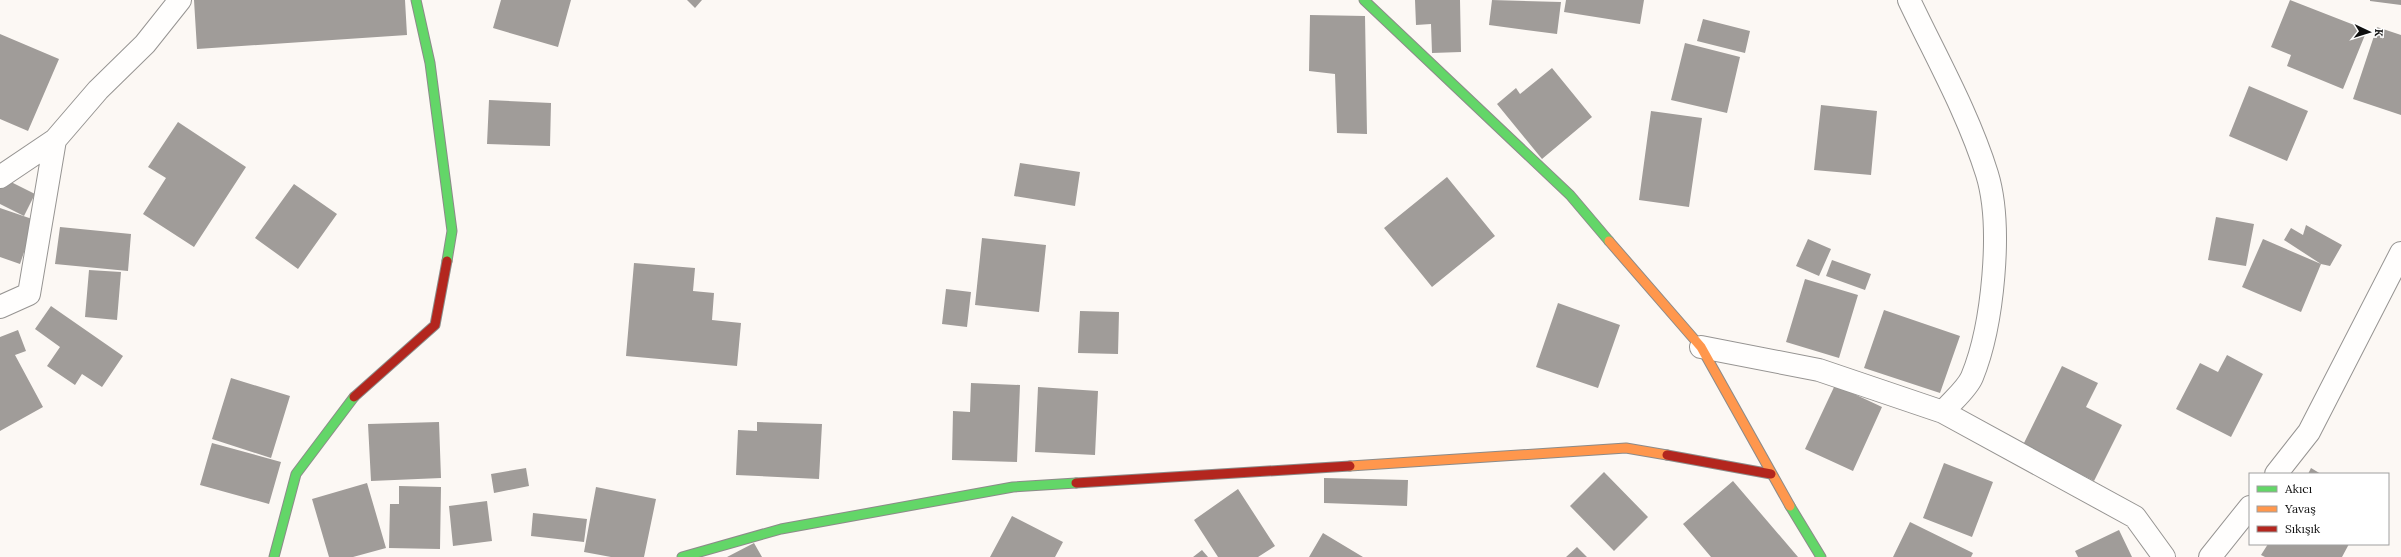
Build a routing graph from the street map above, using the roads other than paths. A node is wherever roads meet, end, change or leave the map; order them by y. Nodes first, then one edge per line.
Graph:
1 (180, 0) edge
2 (416, 0) edge
3 (1364, 0) edge
4 (1909, 0) edge
5 (55, 140) junction
6 (0, 177) edge
7 (2401, 253) edge
8 (0, 307) edge
9 (1701, 347) junction
10 (1944, 412) junction
11 (2277, 473) edge
12 (1771, 474) junction
13 (2249, 508) edge
14 (274, 557) edge
15 (682, 557) edge
16 (1821, 557) edge
17 (2164, 557) edge
18 (2210, 557) edge

1 - 5 street
2 - 14 street
3 - 9 street
4 - 10 street
5 - 6 street
5 - 8 street
7 - 11 street
9 - 10 street
9 - 12 street
10 - 17 street
12 - 15 street
12 - 16 street
13 - 18 street

